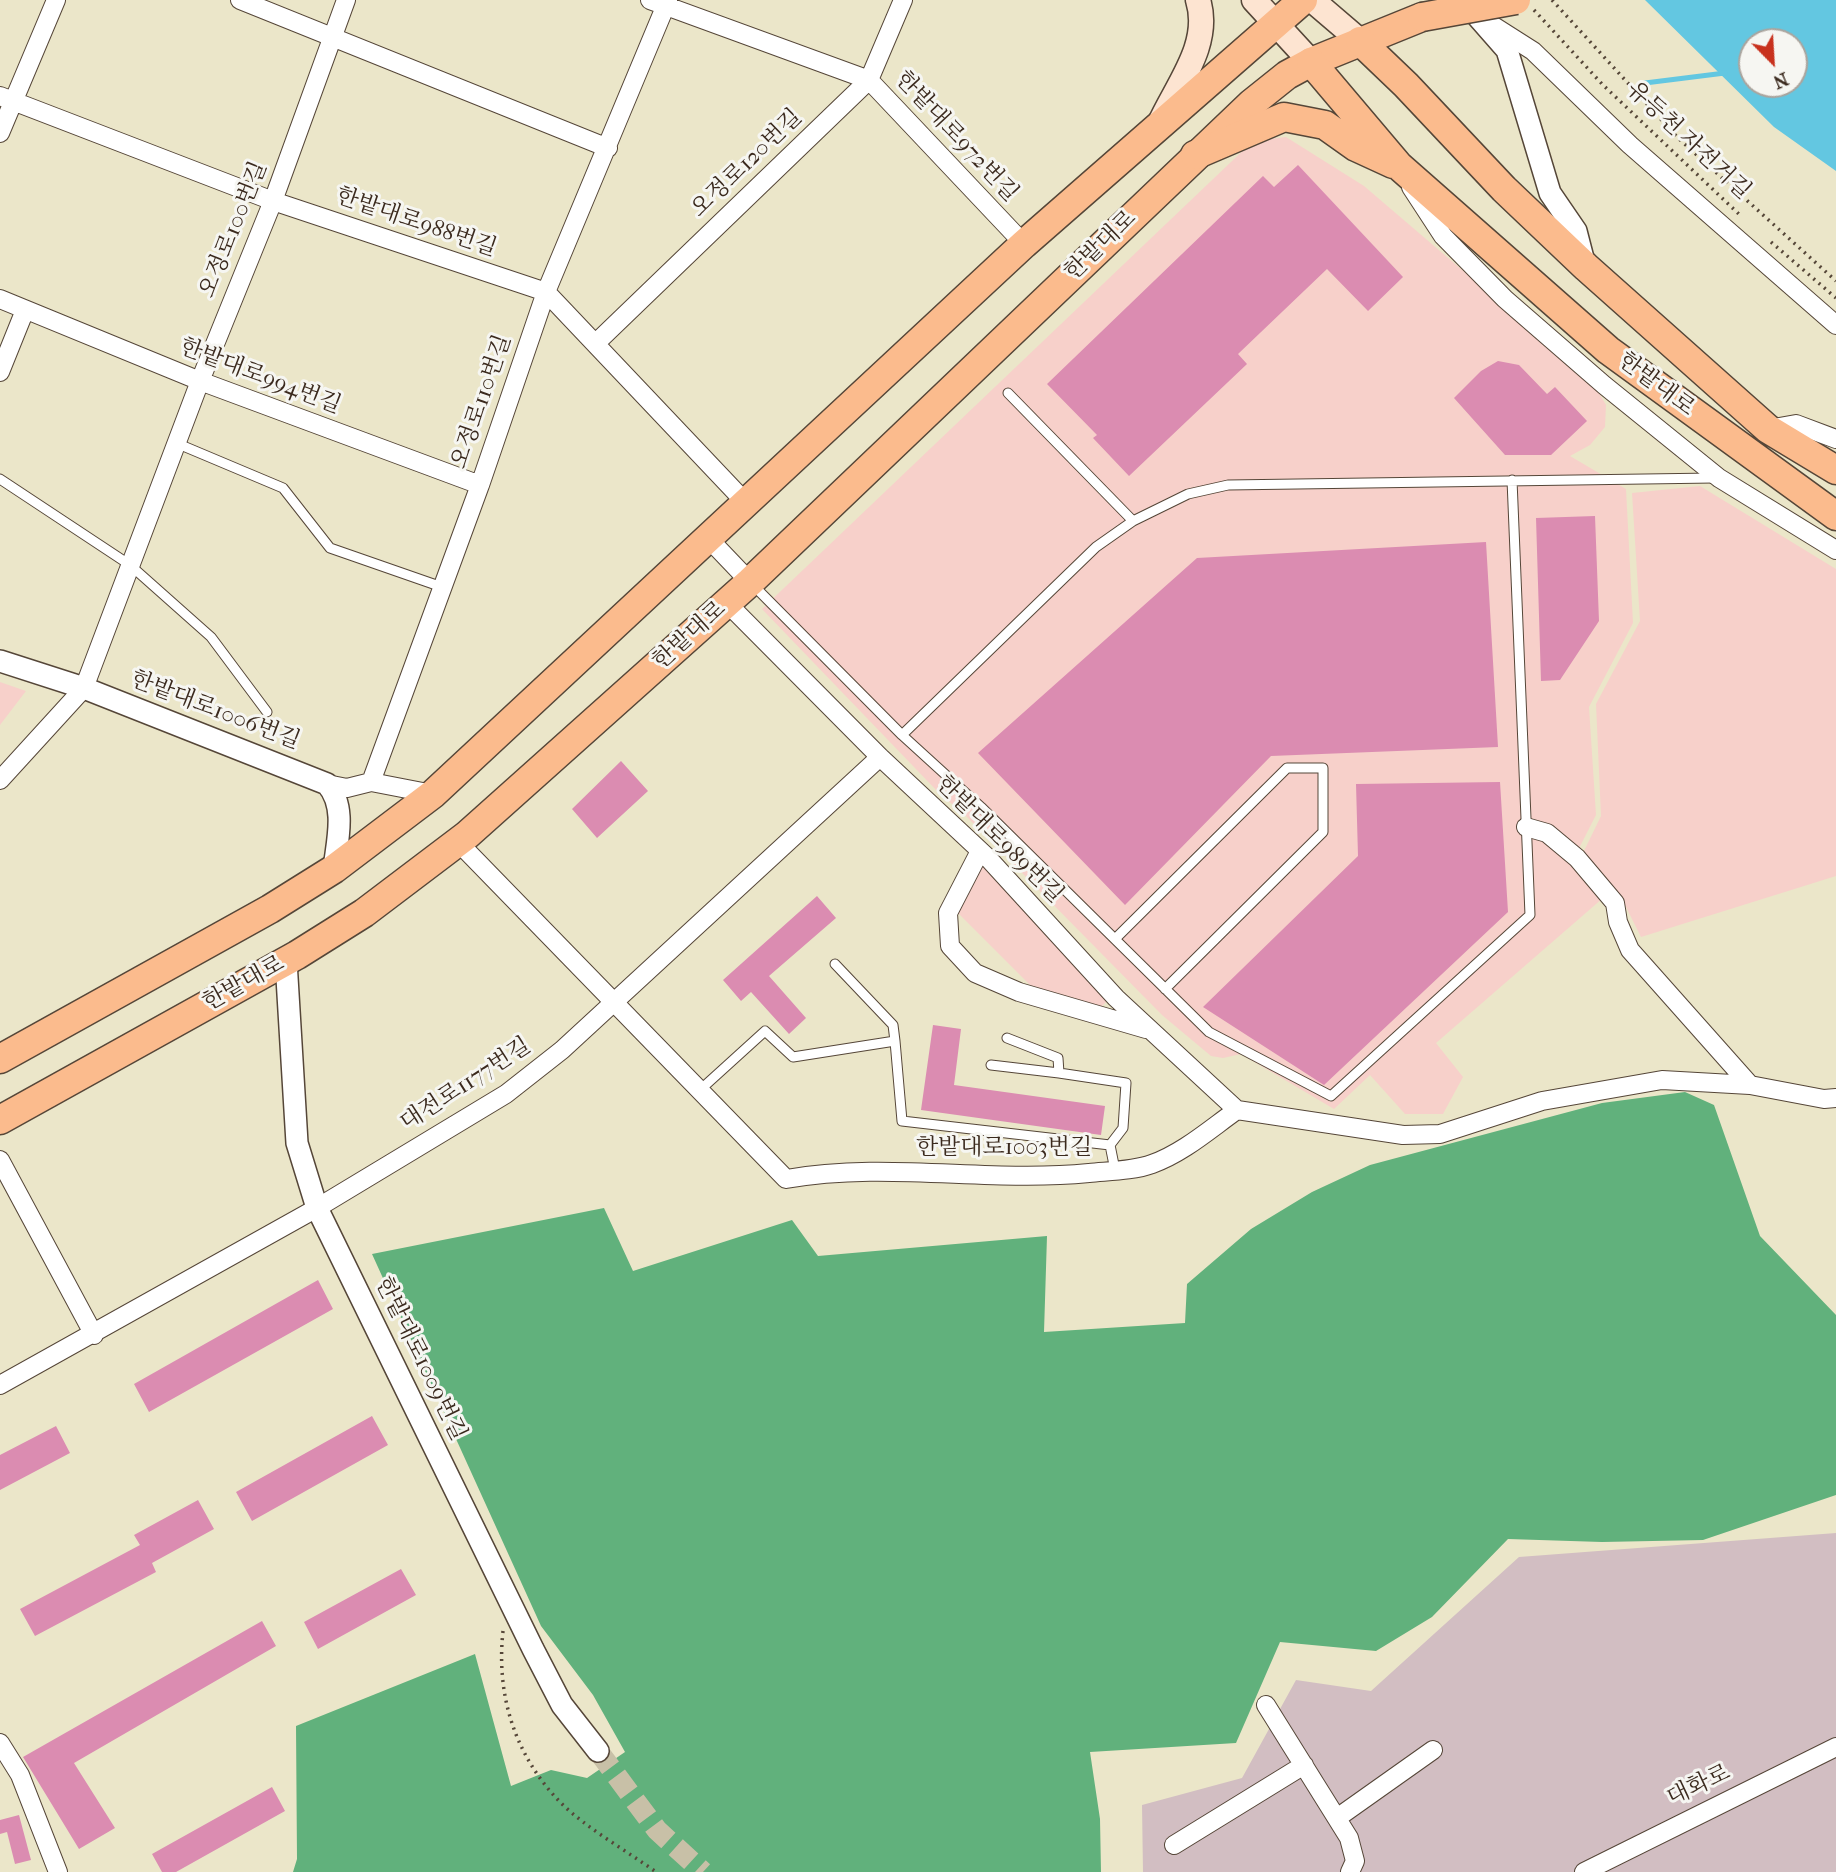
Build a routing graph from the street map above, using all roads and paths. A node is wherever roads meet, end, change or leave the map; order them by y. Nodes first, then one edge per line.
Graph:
1 (56, 0) edge
2 (240, 0) edge
3 (345, 0) edge
4 (902, 0) edge
5 (1198, 0) edge
6 (1254, 0) edge
7 (1303, 0) edge
8 (1312, 0) edge
9 (1462, 0) edge
10 (1552, 0) edge
11 (661, 2) edge
12 (1524, 4) edge
13 (1480, 18) junction
14 (1277, 24) junction
15 (333, 35) junction
16 (1360, 41) junction
17 (1311, 62) junction
18 (869, 80) junction
19 (6, 98) edge
20 (1158, 126) junction
21 (0, 132) edge
22 (608, 148) junction
23 (1195, 155) junction
24 (1399, 166) junction
25 (273, 201) junction
26 (1746, 220) dead end
27 (1766, 238) dead end
28 (1024, 244) junction
29 (1586, 267) junction
30 (1836, 281) edge
31 (546, 292) junction
32 (1836, 298) edge
33 (0, 299) edge
34 (25, 310) junction
35 (1836, 325) edge
36 (596, 343) junction
37 (0, 372) edge
38 (200, 381) junction
39 (1008, 393) dead end
40 (1768, 429) junction
41 (1836, 439) edge
42 (177, 443) junction
43 (1836, 470) edge
44 (1719, 478) junction
45 (0, 479) edge
46 (1512, 480) junction
47 (480, 485) junction
48 (746, 503) junction
49 (1836, 516) edge
50 (1133, 521) junction
51 (708, 538) junction
52 (1836, 550) edge
53 (130, 565) junction
54 (750, 582) junction
55 (442, 587) junction
56 (727, 603) junction
57 (0, 661) edge
58 (84, 688) junction
59 (267, 712) dead end
60 (902, 735) junction
61 (880, 757) junction
62 (0, 780) edge
63 (371, 782) junction
64 (327, 784) junction
65 (433, 794) junction
66 (1527, 827) junction
67 (458, 842) junction
68 (980, 851) junction
69 (334, 869) junction
70 (1115, 939) junction
71 (286, 961) junction
72 (835, 964) dead end
73 (1165, 989) junction
74 (614, 1001) junction
75 (1149, 1030) junction
76 (1007, 1038) dead end
77 (895, 1041) junction
78 (0, 1059) edge
79 (991, 1065) dead end
80 (1059, 1073) junction
81 (1750, 1085) junction
82 (701, 1090) junction
83 (1836, 1098) edge
84 (1237, 1110) junction
85 (0, 1120) edge
86 (1110, 1145) junction
87 (0, 1160) edge
88 (1115, 1170) junction
89 (317, 1208) junction
90 (94, 1335) junction
91 (0, 1385) edge
92 (504, 1622) dead end
93 (1266, 1705) dead end
94 (0, 1743) edge
95 (1836, 1747) edge
96 (598, 1751) tunnel mouth
97 (1433, 1751) dead end
98 (1304, 1765) junction
99 (1337, 1818) junction
100 (1174, 1845) dead end
101 (58, 1872) edge
102 (656, 1872) edge
103 (1350, 1872) edge
104 (1584, 1872) edge

1 - 19 street
2 - 15 street
3 - 15 street, 오정로100번길
4 - 18 street, 오정로120번길
5 - 20 main road
6 - 14 main road
7 - 14 main road
8 - 16 main road
9 - 13 street
10 - 30 path
11 - 18 street, 한밭대로972번길
11 - 22 street, 오정로110번길
12 - 16 main road, 한밭대로, bridge
12 - 26 path, 유등천 자전거길
13 - 29 street
13 - 35 street
14 - 17 main road
14 - 20 main road
15 - 22 street
15 - 25 street, 오정로100번길
16 - 17 main road, 한밭대로
16 - 29 main road, 한밭대로
17 - 23 main road, 한밭대로
17 - 24 main road, 한밭대로
18 - 28 street, 한밭대로972번길
18 - 36 street, 오정로120번길
19 - 21 street
19 - 25 street, 한밭대로988번길
20 - 28 main road
22 - 31 street, 오정로110번길
23 - 24 main road
23 - 54 main road, 한밭대로
24 - 44 street
24 - 49 main road, 한밭대로
25 - 31 street, 한밭대로988번길
25 - 38 street, 오정로100번길
27 - 32 path
28 - 48 main road
29 - 40 main road, 한밭대로
31 - 36 street, 한밭대로988번길
31 - 47 street, 오정로110번길
33 - 34 street, 한밭대로994번길
34 - 37 street
34 - 38 street, 한밭대로994번길
36 - 48 street, 한밭대로988번길
38 - 42 street, 오정로100번길
38 - 47 street, 한밭대로994번길
39 - 50 lane
40 - 41 street
40 - 43 main road, 한밭대로
42 - 53 street, 오정로100번길
42 - 55 lane
44 - 46 lane
44 - 52 street
45 - 53 lane
46 - 50 lane
46 - 66 lane
47 - 55 street, 오정로110번길
48 - 51 main road
50 - 60 lane
51 - 54 street
51 - 65 main road
53 - 58 street, 오정로100번길
53 - 59 lane
54 - 56 main road, 한밭대로
54 - 60 lane
55 - 63 street, 오정로110번길
56 - 61 street, 한밭대로989번길
56 - 67 main road, 한밭대로
57 - 58 street, 한밭대로1006번길
58 - 62 street, 오정로100번길
58 - 64 street, 한밭대로1006번길
60 - 70 lane
61 - 68 street, 한밭대로989번길
61 - 74 street, 대전로1177번길
63 - 64 street
63 - 65 street
64 - 69 street
65 - 69 main road
66 - 73 lane
66 - 81 street
67 - 71 main road, 한밭대로
67 - 74 street, 한밭대로1003번길
68 - 75 street, 한밭대로989번길
68 - 75 street
69 - 78 main road
70 - 73 lane
70 - 73 lane
71 - 85 main road, 한밭대로
71 - 89 street, 한밭대로1009번길
72 - 77 lane
74 - 82 street, 한밭대로1003번길
74 - 89 street, 대전로1177번길
75 - 84 street, 한밭대로989번길
76 - 80 lane
77 - 82 lane
77 - 86 lane
79 - 80 lane
80 - 86 lane
81 - 83 street
81 - 84 street
82 - 88 street, 한밭대로1003번길
84 - 88 street, 한밭대로1003번길
86 - 88 lane
87 - 90 street
89 - 90 street, 대전로1177번길
89 - 96 street, 한밭대로1009번길
90 - 91 street, 대전로1177번길
92 - 102 path
93 - 98 street
94 - 101 street
95 - 104 street, 대화로
97 - 99 street
98 - 99 street
98 - 100 street
99 - 103 street

